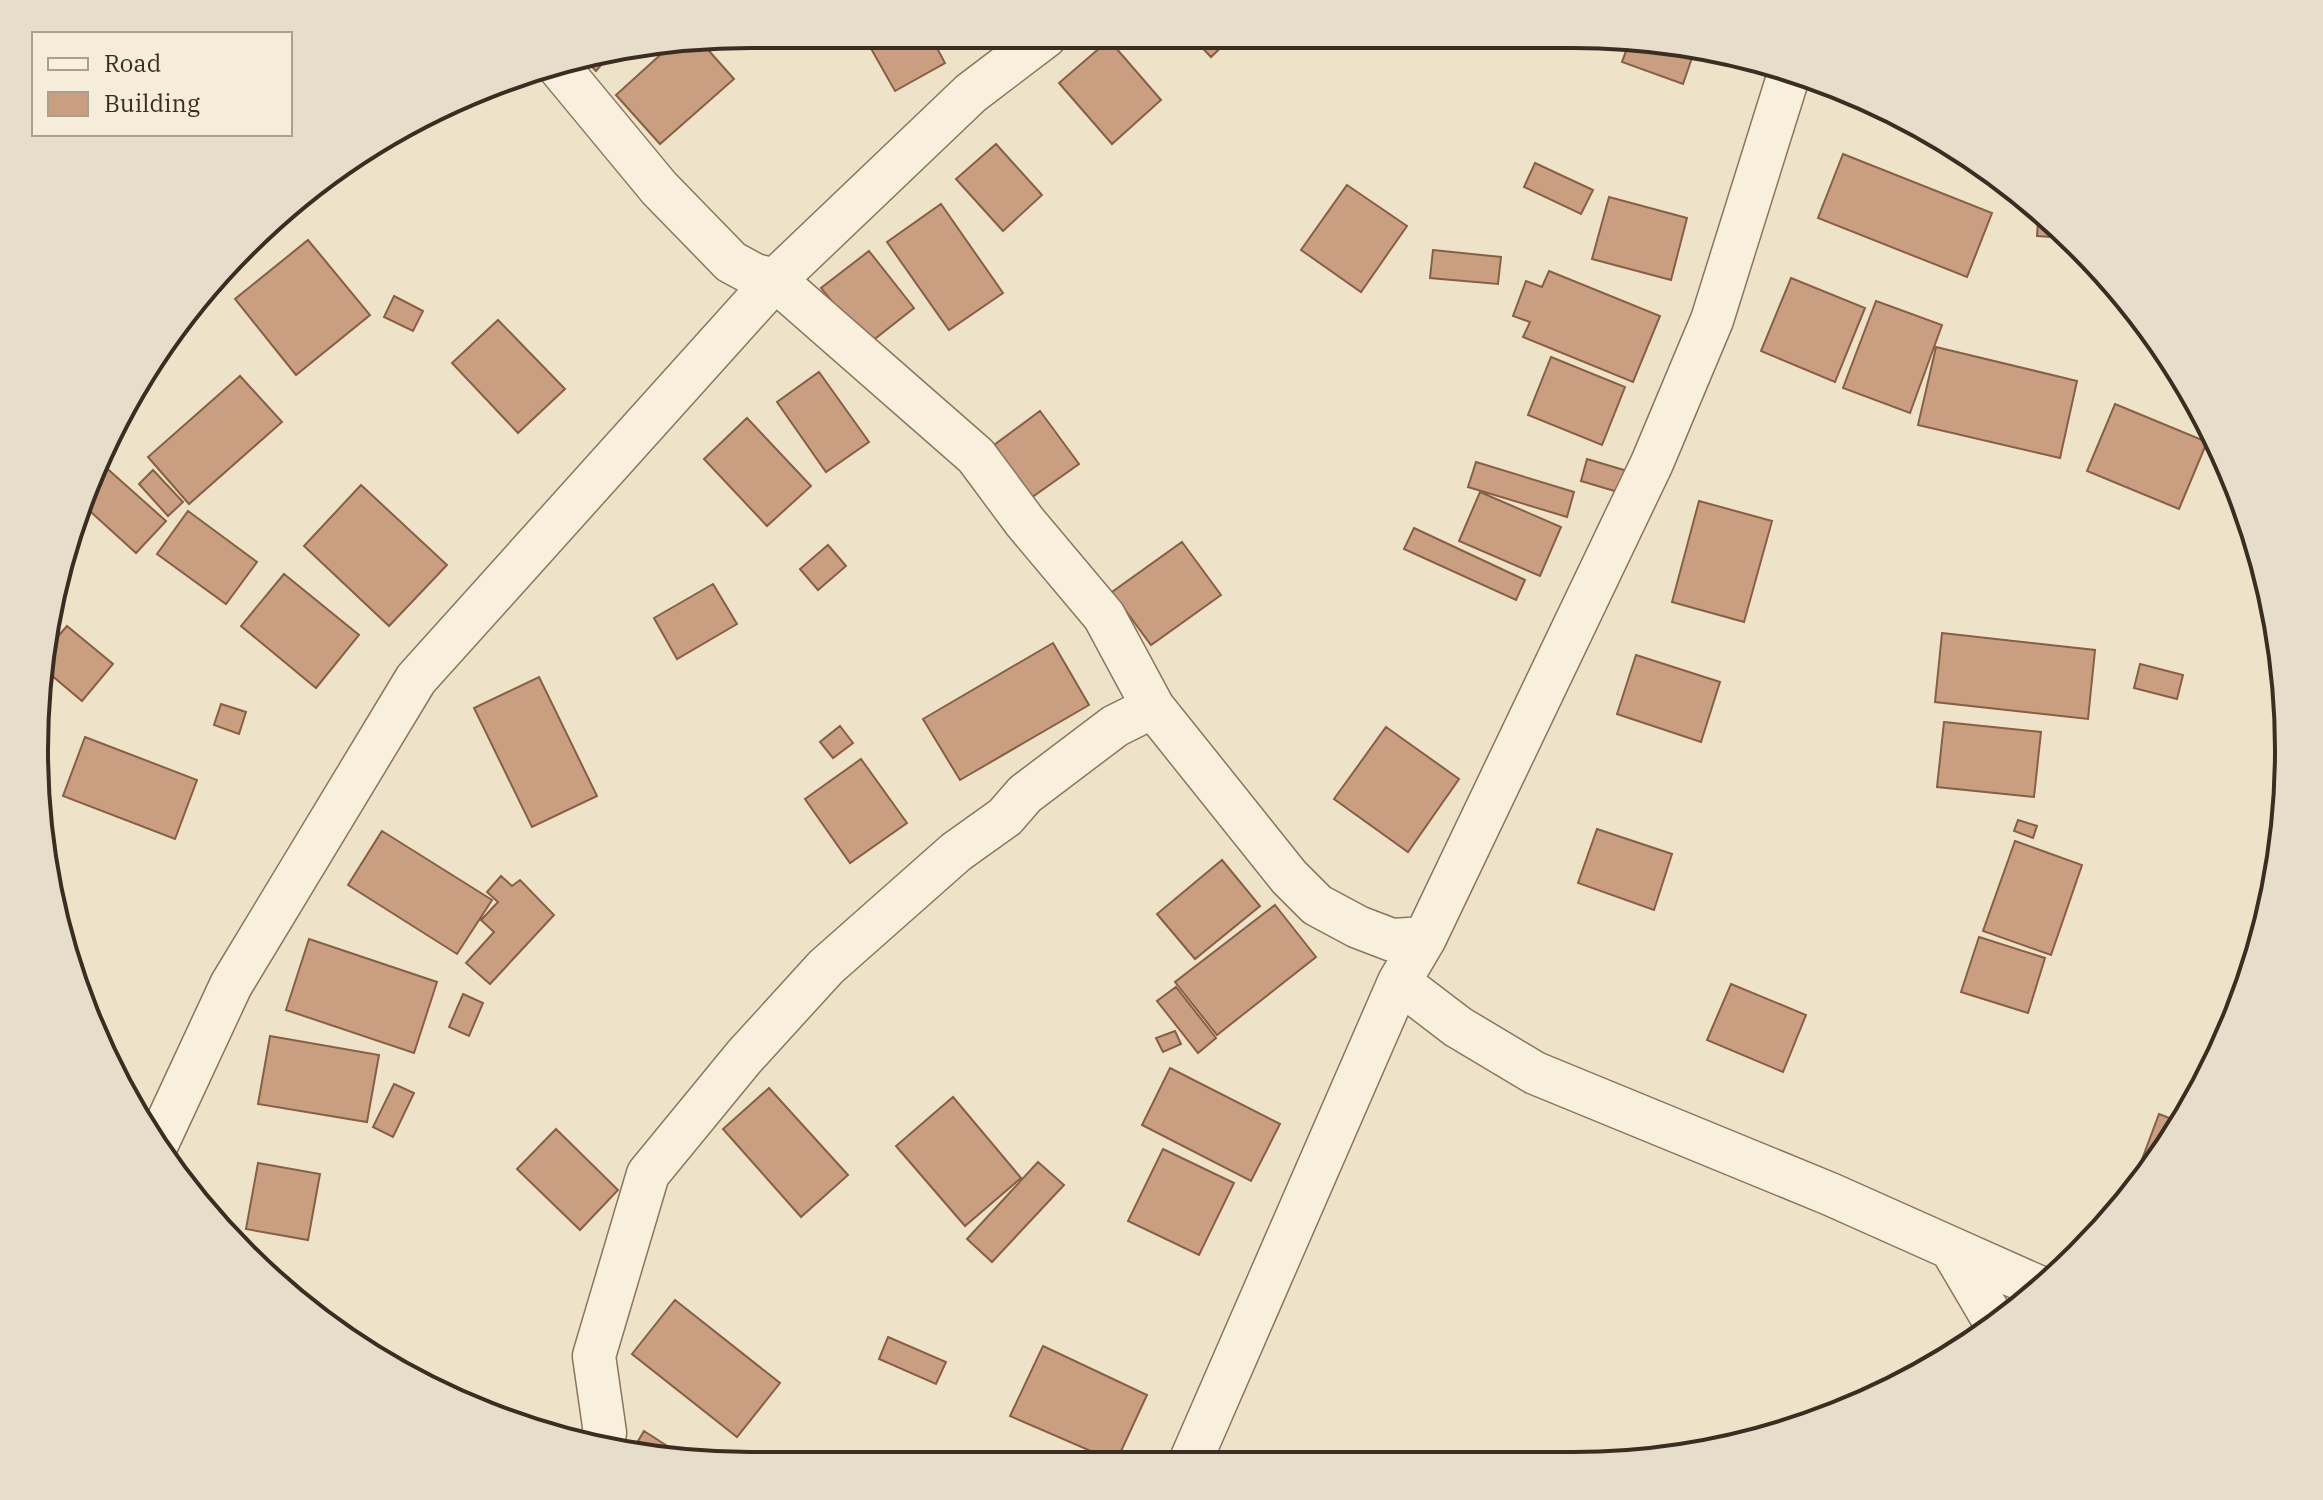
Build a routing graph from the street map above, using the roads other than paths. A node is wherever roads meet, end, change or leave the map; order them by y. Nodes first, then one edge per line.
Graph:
1 (1030, 48) edge
2 (564, 73) edge
3 (1787, 81) edge
4 (775, 280) junction
5 (1153, 707) junction
6 (1425, 938) junction
7 (1399, 982) junction
8 (162, 1133) edge
9 (1951, 1248) junction
10 (2030, 1283) edge
11 (1990, 1314) edge
12 (603, 1436) edge
13 (1194, 1452) edge

1 - 4 street
2 - 4 street
3 - 6 street
4 - 5 street
4 - 8 street
5 - 6 street
5 - 12 street
6 - 7 street
7 - 9 street
7 - 13 street
9 - 10 street
9 - 11 street

